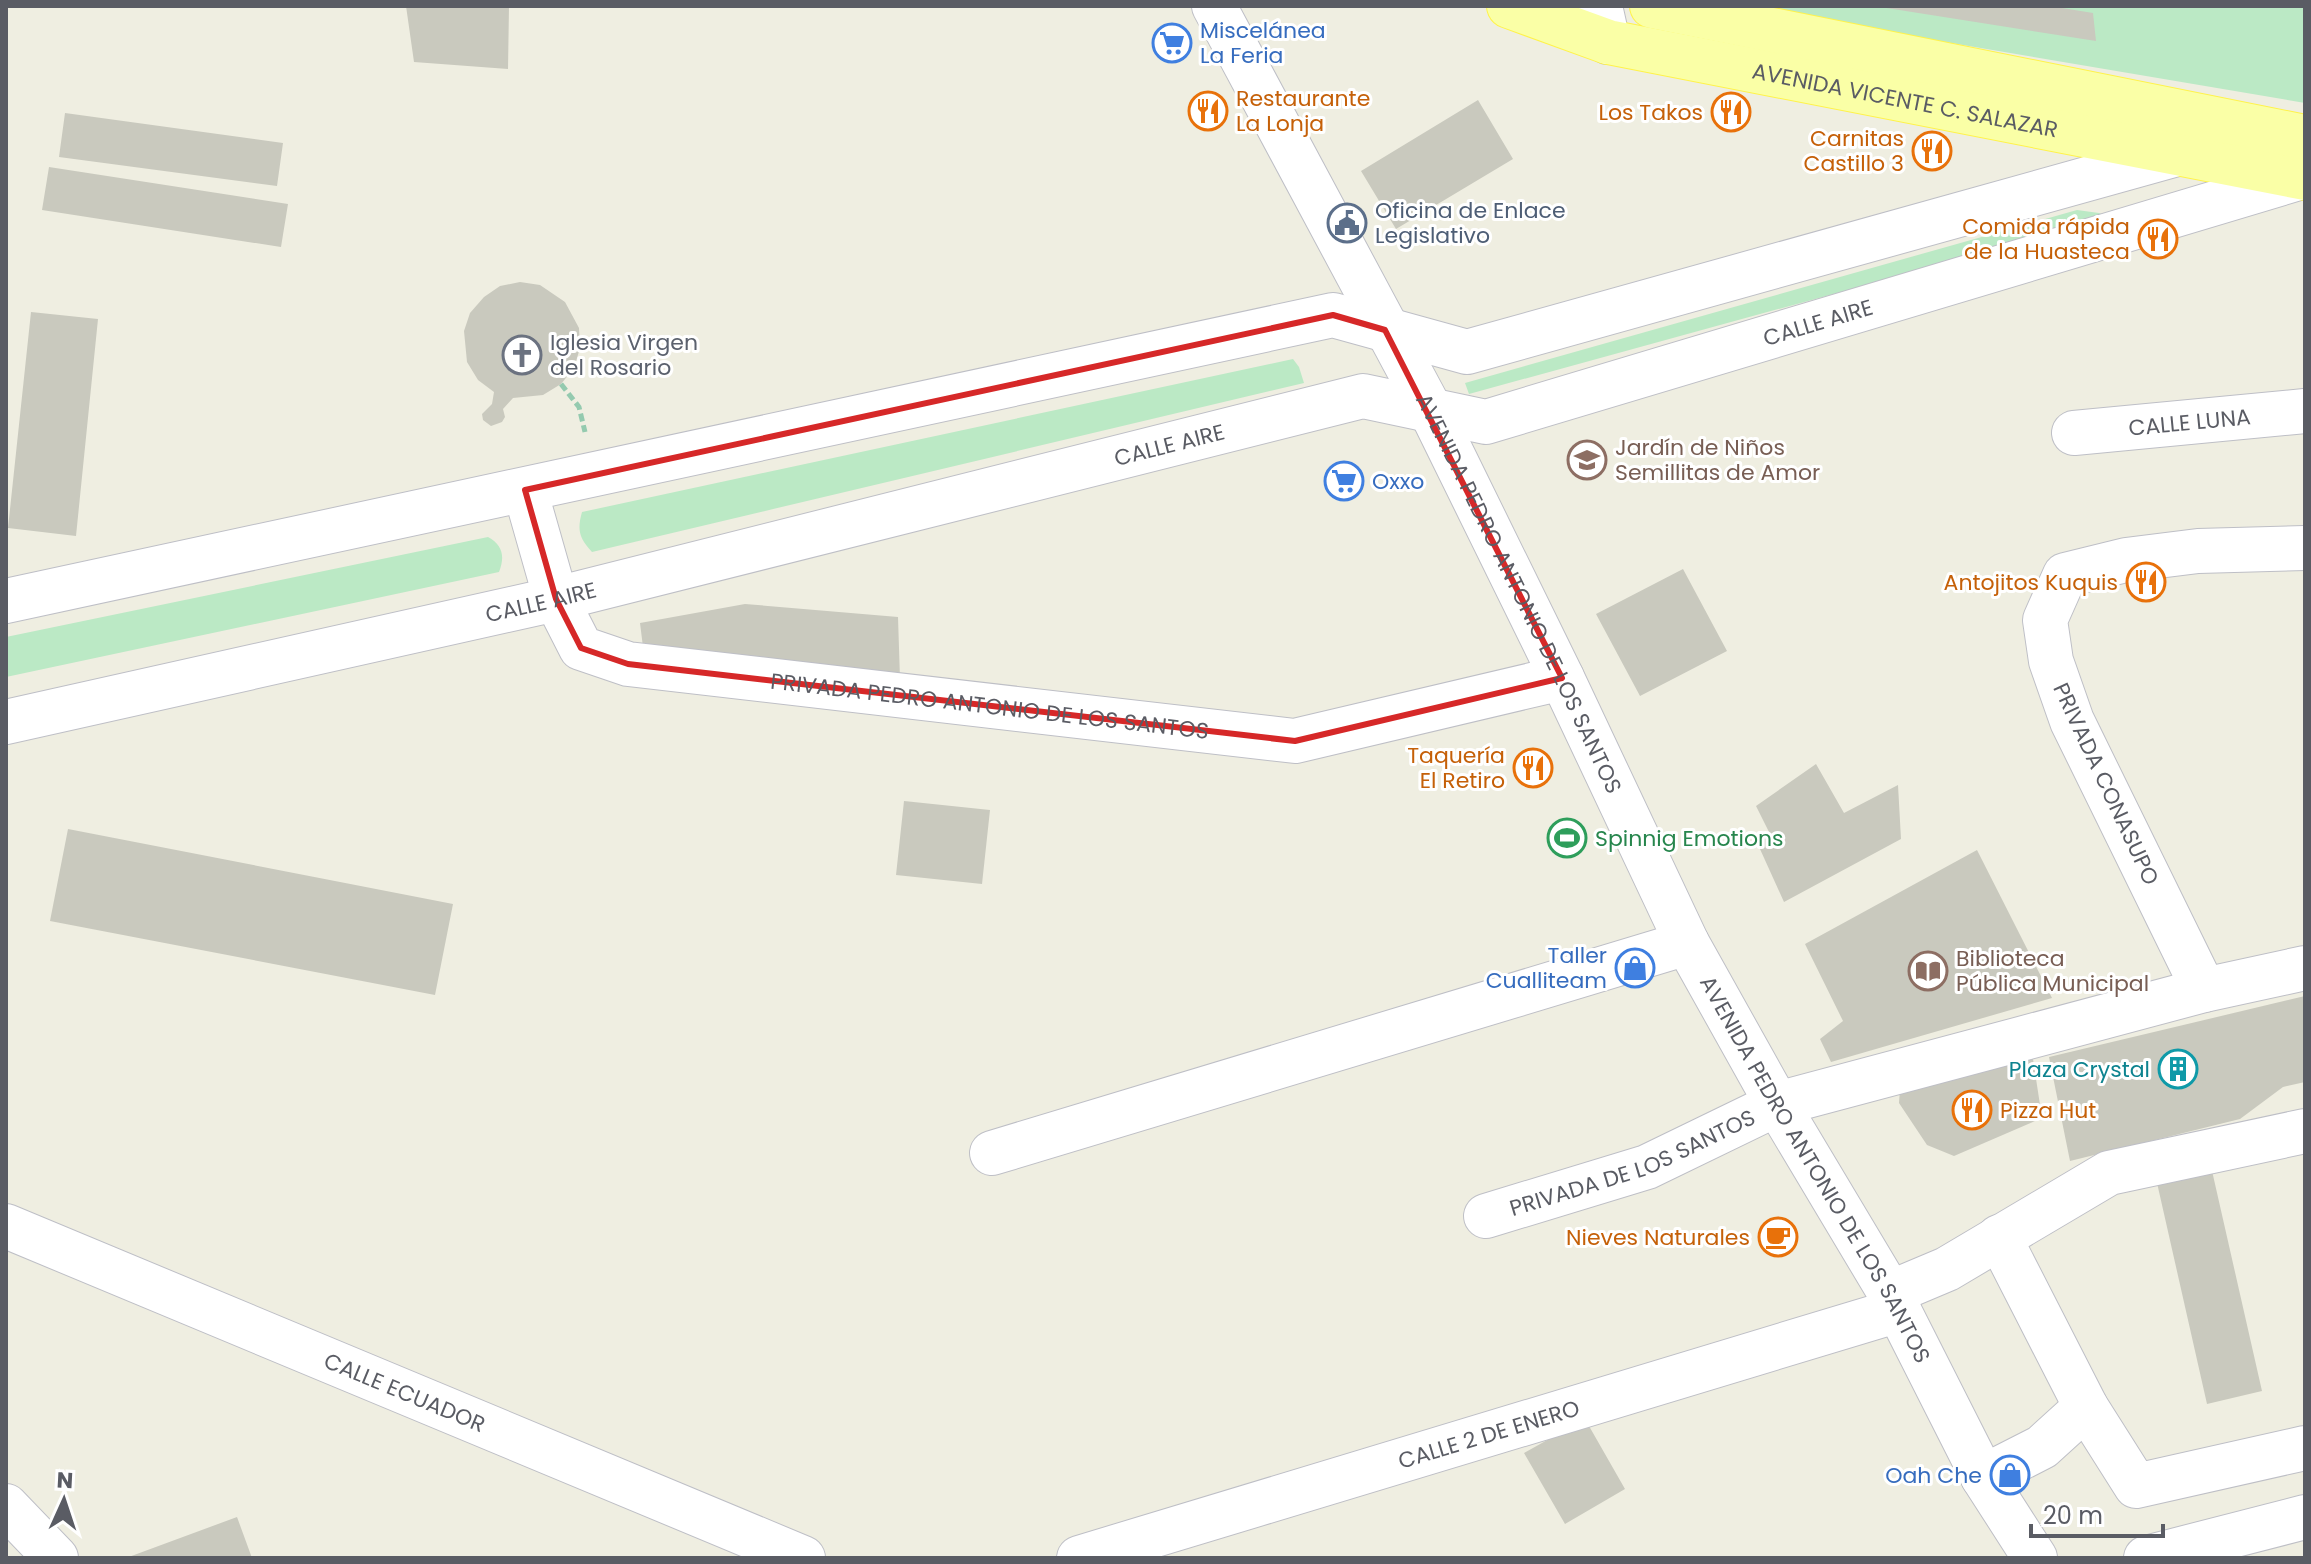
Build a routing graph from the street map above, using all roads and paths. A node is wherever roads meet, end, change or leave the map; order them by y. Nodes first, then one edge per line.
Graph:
1 (1214, 6) edge
2 (1509, 6) edge
3 (1652, 6) edge
4 (1604, 24) edge
5 (2176, 154) junction
6 (2297, 156) edge
7 (1385, 330) junction
8 (561, 384) dead end
9 (579, 407) dead end
10 (1431, 411) junction
11 (2305, 411) edge
12 (2074, 433) dead end
13 (525, 490) junction
14 (2305, 548) edge
15 (556, 599) junction
16 (6, 601) edge
17 (1562, 678) junction
18 (6, 722) edge
19 (1687, 943) junction
20 (2305, 968) edge
21 (2204, 990) junction
22 (1777, 1104) junction
23 (2305, 1131) edge
24 (992, 1153) dead end
25 (1486, 1216) dead end
26 (6, 1226) edge
27 (1999, 1237) junction
28 (1895, 1301) junction
29 (2086, 1407) junction
30 (2305, 1448) edge
31 (1983, 1477) junction
32 (6, 1506) edge
33 (2305, 1517) edge
34 (783, 1553) edge
35 (56, 1558) edge
36 (1079, 1558) edge
37 (2035, 1558) edge
38 (2146, 1558) edge

1 - 7 street, AVENIDA PEDRO ANTONIO DE LOS SANTOS
2 - 4 main road, AVENIDA VICENTE C. SALAZAR
3 - 6 main road, AVENIDA VICENTE C. SALAZAR
4 - 5 main road, AVENIDA VICENTE C. SALAZAR
5 - 6 main road, AVENIDA VICENTE C. SALAZAR
5 - 6 street
5 - 7 street
6 - 10 street, CALLE AIRE
7 - 10 street, AVENIDA PEDRO ANTONIO DE LOS SANTOS
7 - 13 street
8 - 9 path
10 - 15 street, CALLE AIRE
10 - 17 street, AVENIDA PEDRO ANTONIO DE LOS SANTOS
11 - 12 street, CALLE LUNA
13 - 15 street, PRIVADA PEDRO ANTONIO DE LOS SANTOS
13 - 16 street
14 - 21 street, PRIVADA CONASUPO
15 - 17 street, PRIVADA PEDRO ANTONIO DE LOS SANTOS
15 - 18 street, CALLE AIRE
17 - 19 street, AVENIDA PEDRO ANTONIO DE LOS SANTOS
19 - 22 street, AVENIDA PEDRO ANTONIO DE LOS SANTOS
19 - 24 street
20 - 21 street, PRIVADA DE LOS SANTOS
21 - 22 street, PRIVADA DE LOS SANTOS
22 - 25 street, PRIVADA DE LOS SANTOS
22 - 28 street, AVENIDA PEDRO ANTONIO DE LOS SANTOS
23 - 27 street, CALLE 2 DE ENERO
26 - 34 street, CALLE ECUADOR
27 - 28 street, CALLE 2 DE ENERO
27 - 29 street
28 - 31 street, AVENIDA PEDRO ANTONIO DE LOS SANTOS
28 - 36 street, CALLE 2 DE ENERO
29 - 30 street
29 - 31 street
31 - 37 street, AVENIDA PEDRO ANTONIO DE LOS SANTOS
32 - 35 street
33 - 38 street

